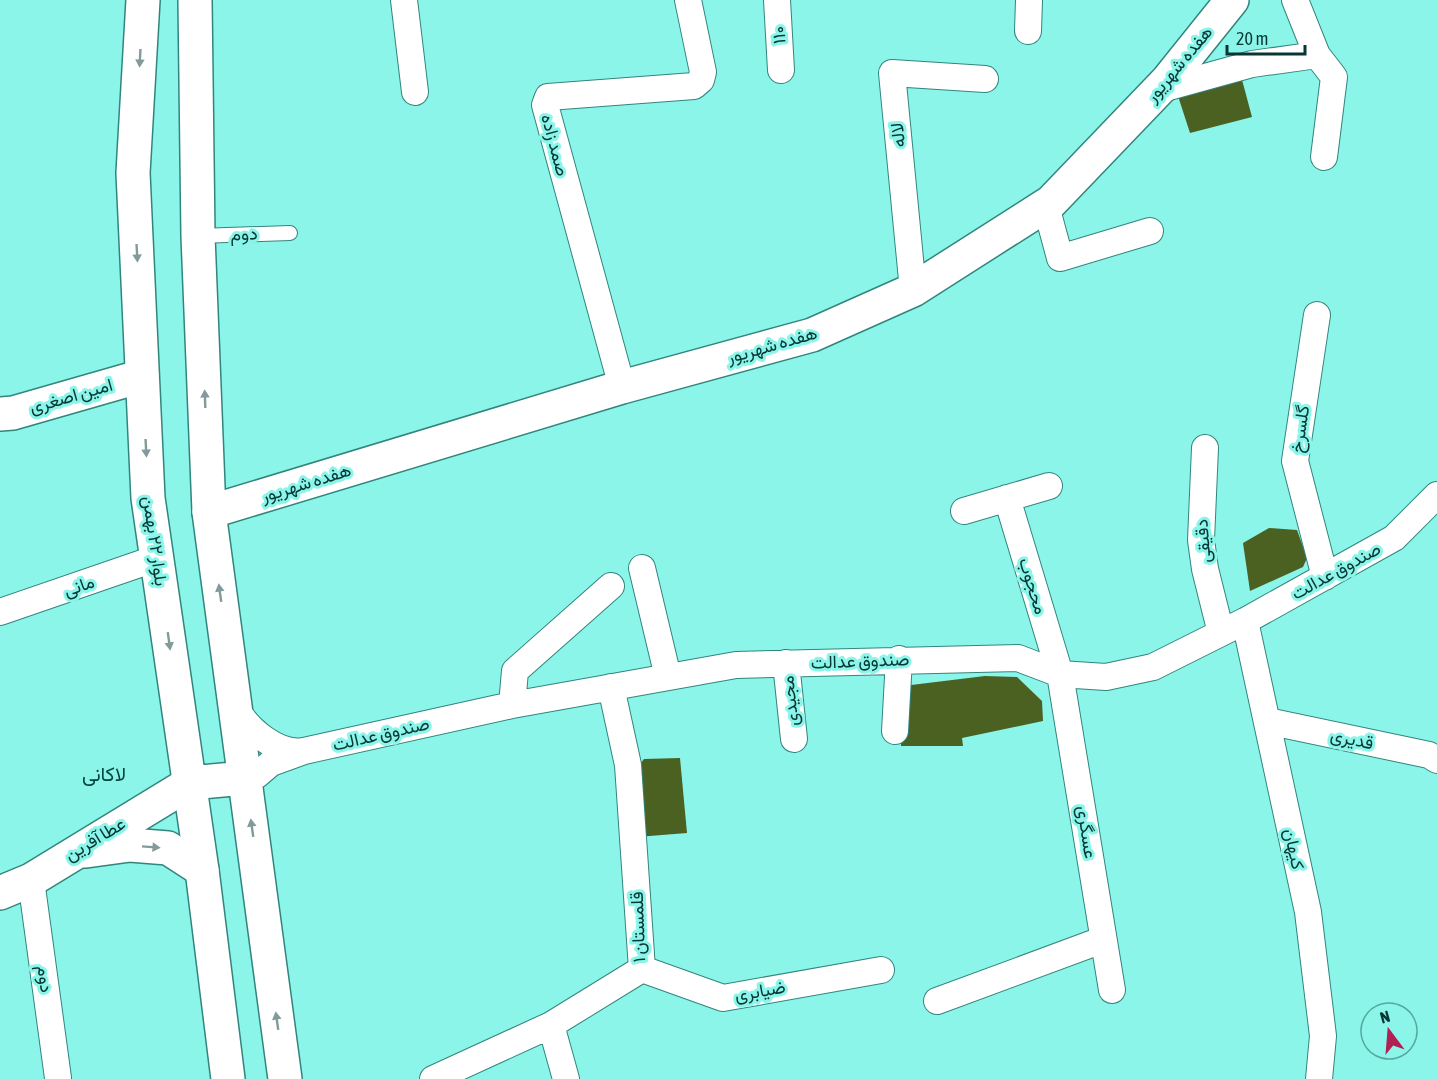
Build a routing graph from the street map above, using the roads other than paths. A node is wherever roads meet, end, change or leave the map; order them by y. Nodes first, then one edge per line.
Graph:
1 (143, 0) edge
2 (195, 0) edge
3 (404, 0) edge
4 (688, 0) edge
5 (777, 0) edge
6 (1029, 0) edge
7 (1232, 0) edge
8 (1295, 0) edge
9 (1028, 31) dead end
10 (1317, 55) junction
11 (781, 70) dead end
12 (985, 79) dead end
13 (1158, 90) junction
14 (416, 92) dead end
15 (1324, 157) dead end
16 (1047, 206) junction
17 (1150, 231) dead end
18 (290, 233) dead end
19 (198, 236) junction
20 (913, 290) junction
21 (1317, 315) dead end
22 (142, 376) junction
23 (622, 387) junction
24 (0, 414) edge
25 (1205, 448) dead end
26 (1049, 486) dead end
27 (1437, 495) edge
28 (1006, 498) junction
29 (964, 510) dead end
30 (209, 512) junction
31 (157, 558) junction
32 (642, 568) dead end
33 (1325, 577) junction
34 (611, 586) dead end
35 (0, 612) edge
36 (1245, 621) junction
37 (1221, 633) junction
38 (899, 659) junction
39 (786, 663) junction
40 (1060, 674) junction
41 (668, 677) junction
42 (611, 687) junction
43 (512, 705) junction
44 (236, 708) junction
45 (1267, 721) junction
46 (896, 731) dead end
47 (794, 739) dead end
48 (304, 751) junction
49 (1437, 760) edge
50 (244, 778) junction
51 (190, 783) junction
52 (72, 853) junction
53 (202, 870) junction
54 (31, 880) junction
55 (0, 893) edge
56 (1102, 940) junction
57 (642, 969) junction
58 (881, 970) dead end
59 (1112, 990) dead end
60 (937, 1001) dead end
61 (551, 1025) junction
62 (58, 1078) edge
63 (228, 1079) edge
64 (285, 1079) edge
65 (433, 1079) edge
66 (566, 1079) edge
67 (1319, 1079) edge

1 -> 22 main road, بلوار ۲۲ بهمن
2 - 19 main road
3 - 14 street
4 - 23 street, صمد زاده
5 - 11 street, ۱۱۰
6 - 9 street
7 - 13 main road, هفده شهریور
8 - 10 street
10 - 13 street
10 - 15 street
12 - 20 street, لاله
13 - 16 main road, هفده شهریور
16 - 17 street
16 - 20 main road, هفده شهریور
18 - 19 lane, دوم
30 -> 19 main road
20 - 23 main road, هفده شهریور
21 - 33 street, گلسرخ
22 - 24 main road, امین اصغری
22 -> 31 main road, بلوار ۲۲ بهمن
23 - 30 main road, هفده شهریور
25 - 37 street, دقیقی
26 - 28 street
27 - 33 street, صندوق عدالت
28 - 29 street
28 - 40 street, محجوب
44 -> 30 main road
31 - 35 street, مانی
31 -> 51 main road, بلوار ۲۲ بهمن
32 - 41 street
33 - 36 street, صندوق عدالت
34 - 43 street
36 - 37 street, صندوق عدالت
36 - 45 street, کیهان
37 - 40 street, صندوق عدالت
38 - 39 street, صندوق عدالت
38 - 40 street, صندوق عدالت
38 - 46 street
39 - 41 street, صندوق عدالت
39 - 47 street, مجیدی
40 - 56 street, عسگری
41 - 42 street, صندوق عدالت
42 - 43 street, صندوق عدالت
42 - 57 street, قلمستان ۱
43 - 48 street, صندوق عدالت
44 - 48 street
44 - 50 main road
45 - 49 street, قدیری
45 - 67 street, کیهان
48 - 50 street, صندوق عدالت
50 - 51 main road
64 -> 50 main road
51 - 52 main road, عطا آفرین
51 - 53 main road, بلوار ۲۲ بهمن
52 -> 53 main road
52 - 54 main road, عطا آفرین
53 - 63 main road, بلوار ۲۲ بهمن
54 - 55 main road, عطا آفرین
54 - 62 street, دوم
56 - 59 street, عسگری
56 - 60 street
57 - 58 street, ضیابری
57 - 61 street, قلمستان ۱
61 - 65 street, قلمستان ۱
61 - 66 street

